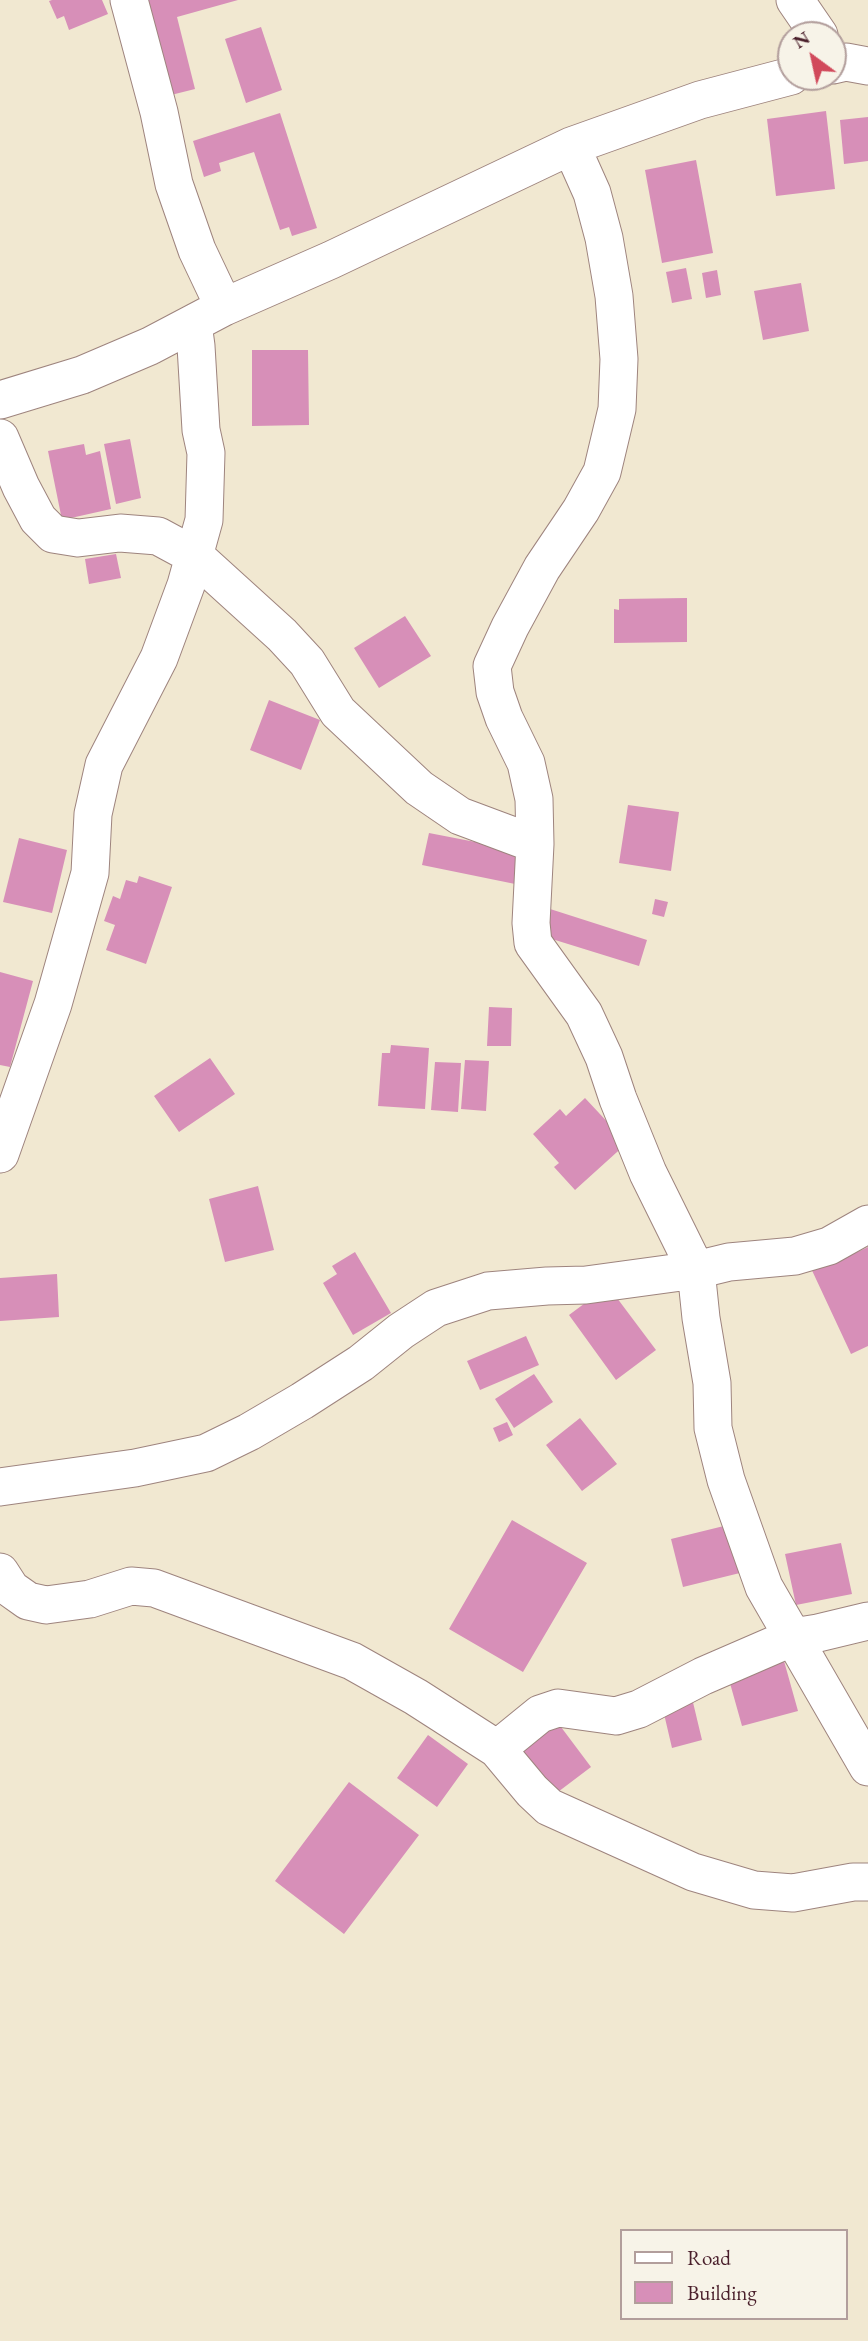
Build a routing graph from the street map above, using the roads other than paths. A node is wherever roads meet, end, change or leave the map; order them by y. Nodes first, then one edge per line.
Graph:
1 (129, 0) edge
2 (795, 0) edge
3 (809, 21) edge
4 (777, 80) edge
5 (571, 146) junction
6 (224, 307) junction
7 (192, 324) junction
8 (0, 400) edge
9 (0, 438) edge
10 (195, 556) junction
11 (536, 844) junction
12 (0, 1154) edge
13 (868, 1224) edge
14 (696, 1270) junction
15 (0, 1487) edge
16 (0, 1572) edge
17 (868, 1621) edge
18 (793, 1637) junction
19 (498, 1749) junction
20 (868, 1767) edge
21 (868, 1882) edge

1 - 6 street
2 - 3 street
4 - 5 street
5 - 6 street
5 - 11 street
6 - 7 street
7 - 8 street
7 - 10 street
9 - 10 street
10 - 11 street
10 - 12 street
11 - 14 street
13 - 14 street
14 - 15 street
14 - 18 street
16 - 19 street
17 - 18 street
18 - 19 street
18 - 20 street
19 - 21 street

